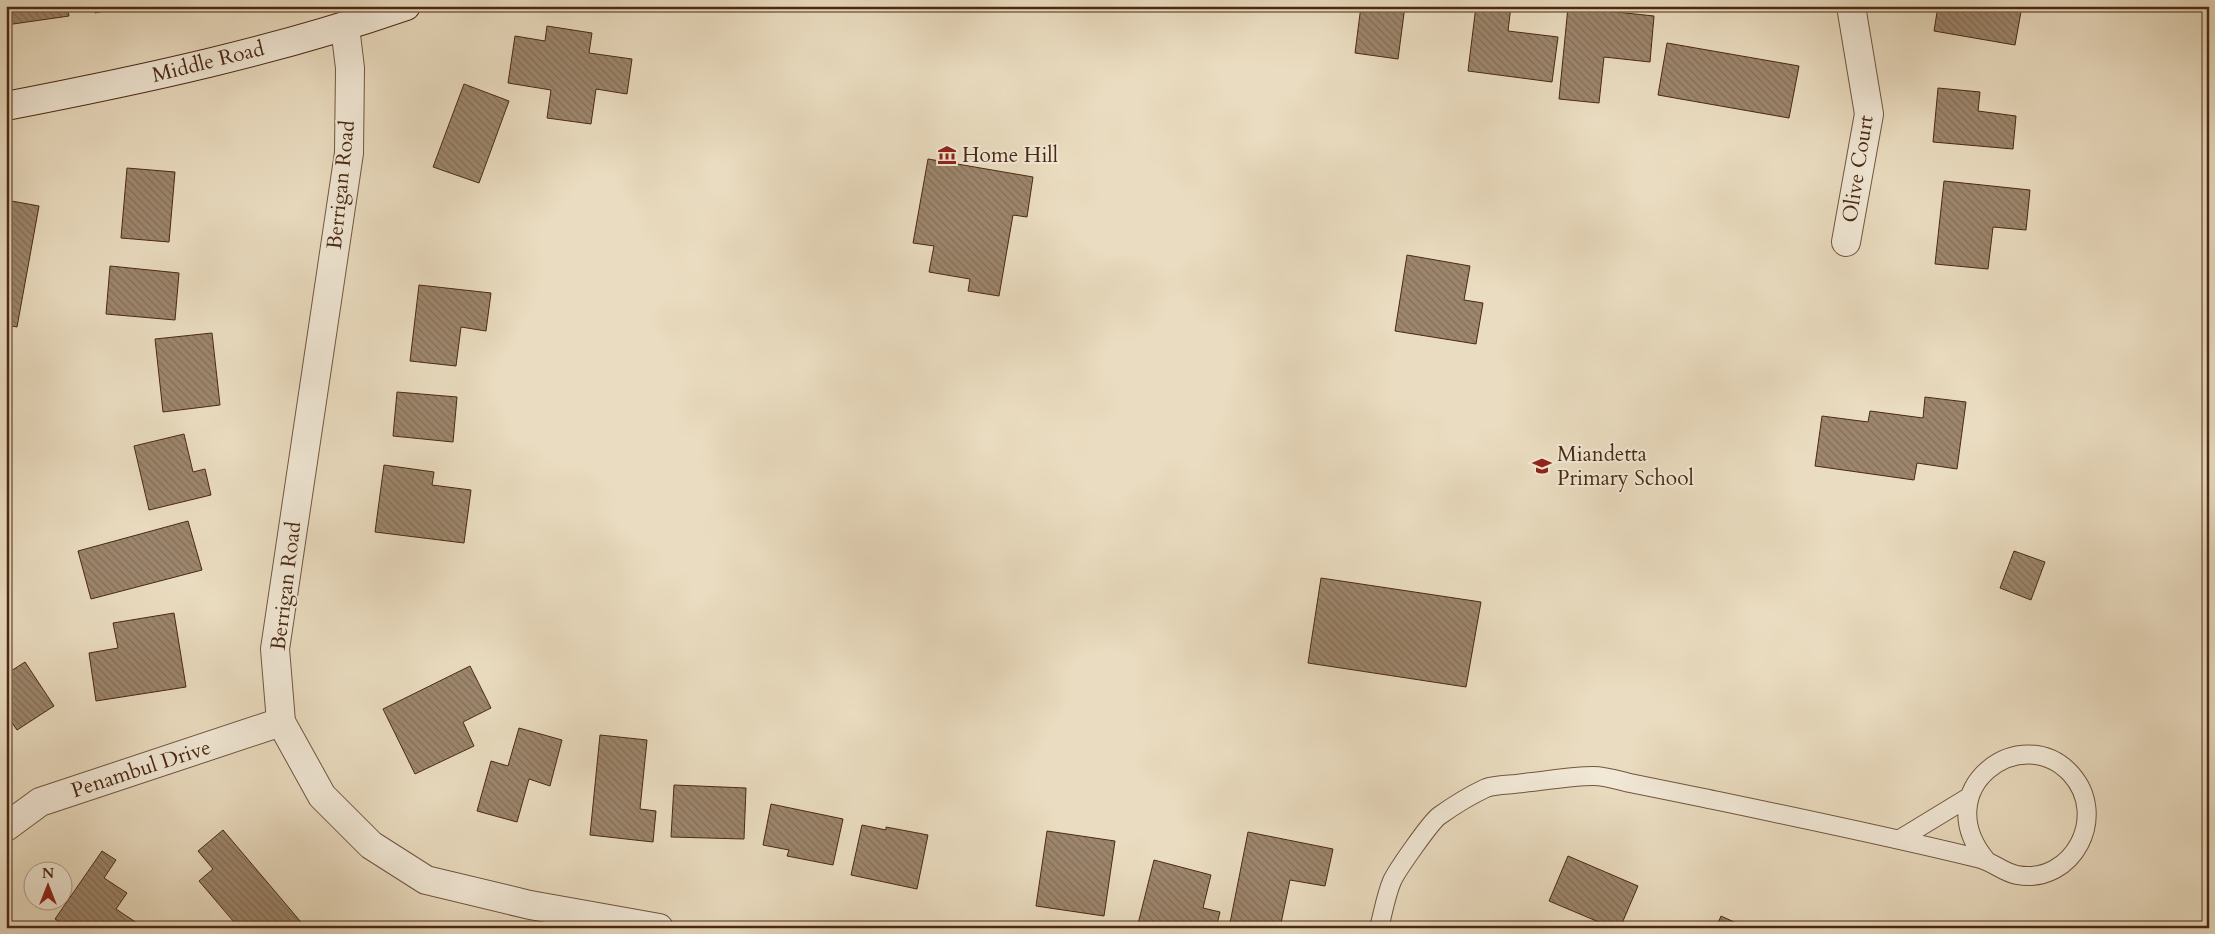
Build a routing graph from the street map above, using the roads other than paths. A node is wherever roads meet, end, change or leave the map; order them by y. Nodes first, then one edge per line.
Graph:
1 (406, 6) edge
2 (1852, 6) edge
3 (345, 27) junction
4 (6, 106) edge
5 (1846, 242) dead end
6 (281, 722) junction
7 (1970, 797) junction
8 (6, 827) edge
9 (1900, 839) junction
10 (1986, 860) junction
11 (659, 928) edge
12 (1379, 928) edge

1 - 3 street, Middle Road
2 - 5 street, Olive Court
3 - 4 street, Middle Road
3 - 6 street, Berrigan Road
6 - 8 street, Penambul Drive
6 - 11 street, Berrigan Road
7 - 9 lane
7 - 10 lane
7 - 10 lane
9 - 10 lane
9 - 12 lane

